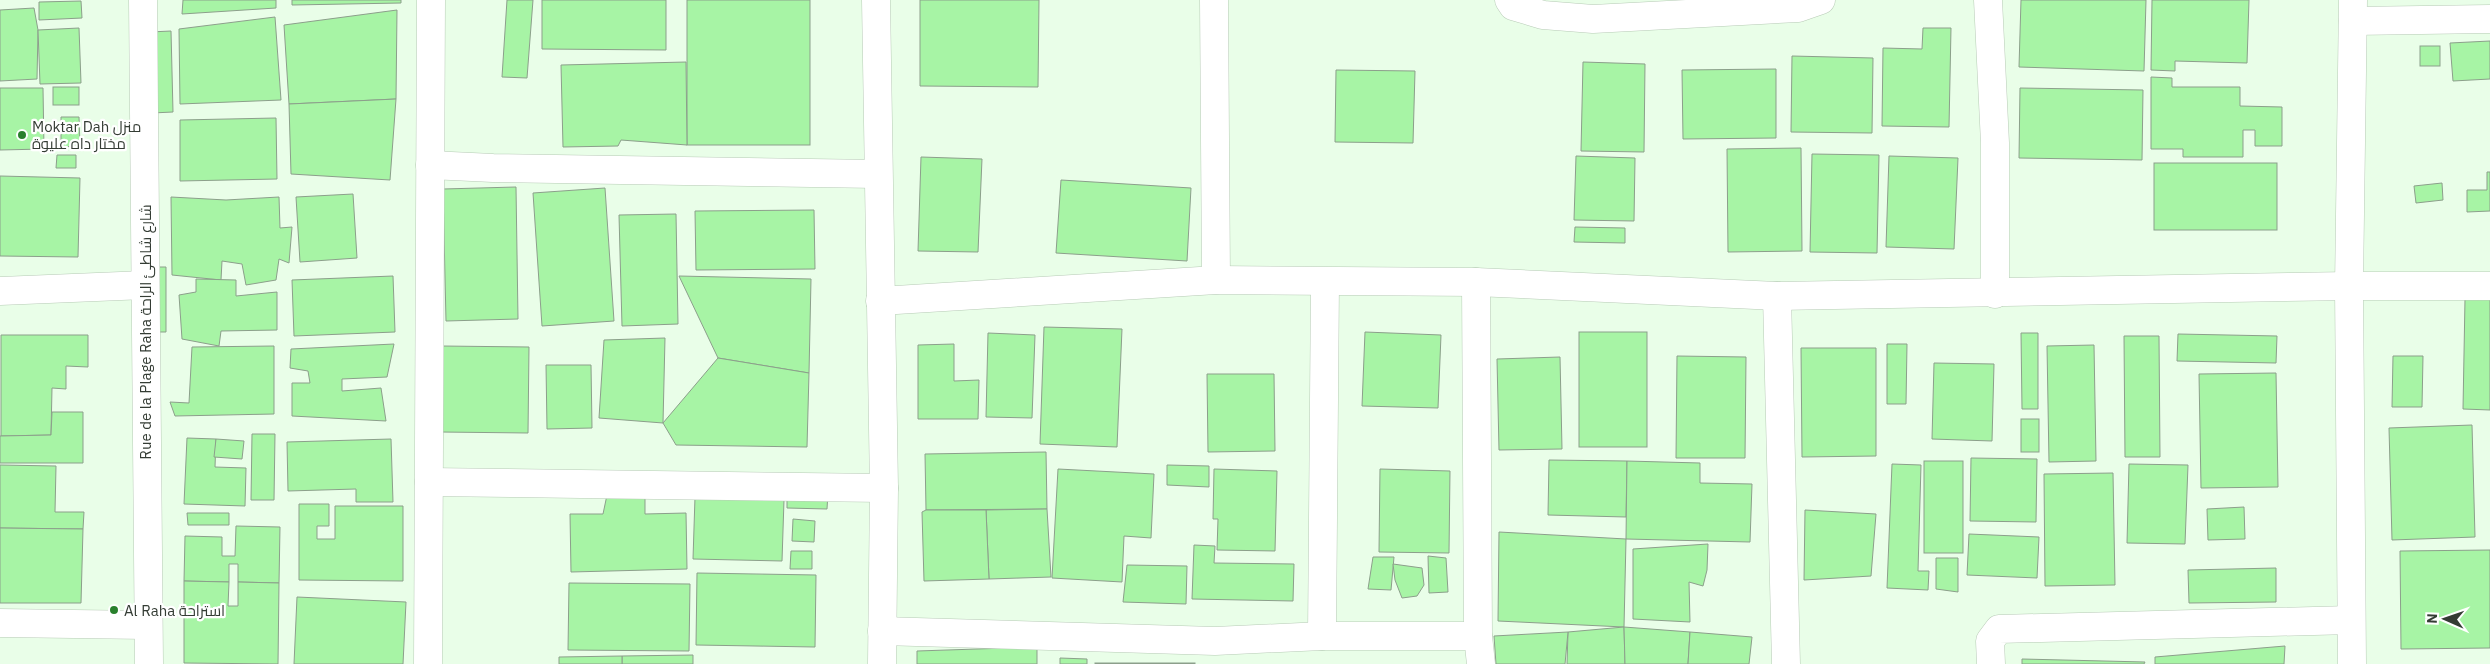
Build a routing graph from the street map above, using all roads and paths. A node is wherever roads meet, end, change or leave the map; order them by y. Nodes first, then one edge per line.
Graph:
1 (143, 0) edge
2 (431, 0) edge
3 (876, 0) edge
4 (1214, 0) edge
5 (1509, 0) edge
6 (1988, 0) edge
7 (1806, 3) edge
8 (2353, 10) edge
9 (2490, 19) edge
10 (430, 165) junction
11 (877, 174) junction
12 (1216, 280) junction
13 (1325, 282) junction
14 (1476, 282) junction
15 (145, 286) junction
16 (2349, 286) junction
17 (2490, 286) edge
18 (0, 291) edge
19 (1995, 294) junction
20 (1777, 296) junction
21 (880, 301) junction
22 (429, 482) junction
23 (884, 488) junction
24 (2351, 620) junction
25 (0, 623) edge
26 (147, 626) junction
27 (882, 631) junction
28 (1322, 636) junction
29 (1478, 636) junction
30 (1215, 653) edge
31 (149, 664) edge
32 (428, 664) edge
33 (882, 664) edge
34 (1481, 664) edge
35 (1786, 664) edge
36 (1991, 664) edge
37 (2352, 664) edge

1 - 15 street, Rue de la Plage Raha شارع شاطئ الراحة
2 - 10 street
3 - 11 street
4 - 12 street
5 - 7 street
6 - 19 street
8 - 9 street
8 - 16 street
10 - 11 street
10 - 22 street
11 - 21 street
12 - 13 street
12 - 21 street
13 - 14 street
13 - 28 street
14 - 20 street
14 - 29 street
15 - 18 street
15 - 26 street, Rue de la Plage Raha شارع شاطئ الراحة
16 - 17 street
16 - 19 street
16 - 24 street
19 - 20 street
20 - 35 street
21 - 23 street
22 - 23 street
22 - 32 street
23 - 27 street
24 - 36 street
24 - 37 street
25 - 26 street
26 - 31 street, Rue de la Plage Raha شارع شاطئ الراحة
27 - 30 street
27 - 33 street
28 - 29 street
28 - 30 street
29 - 34 street

